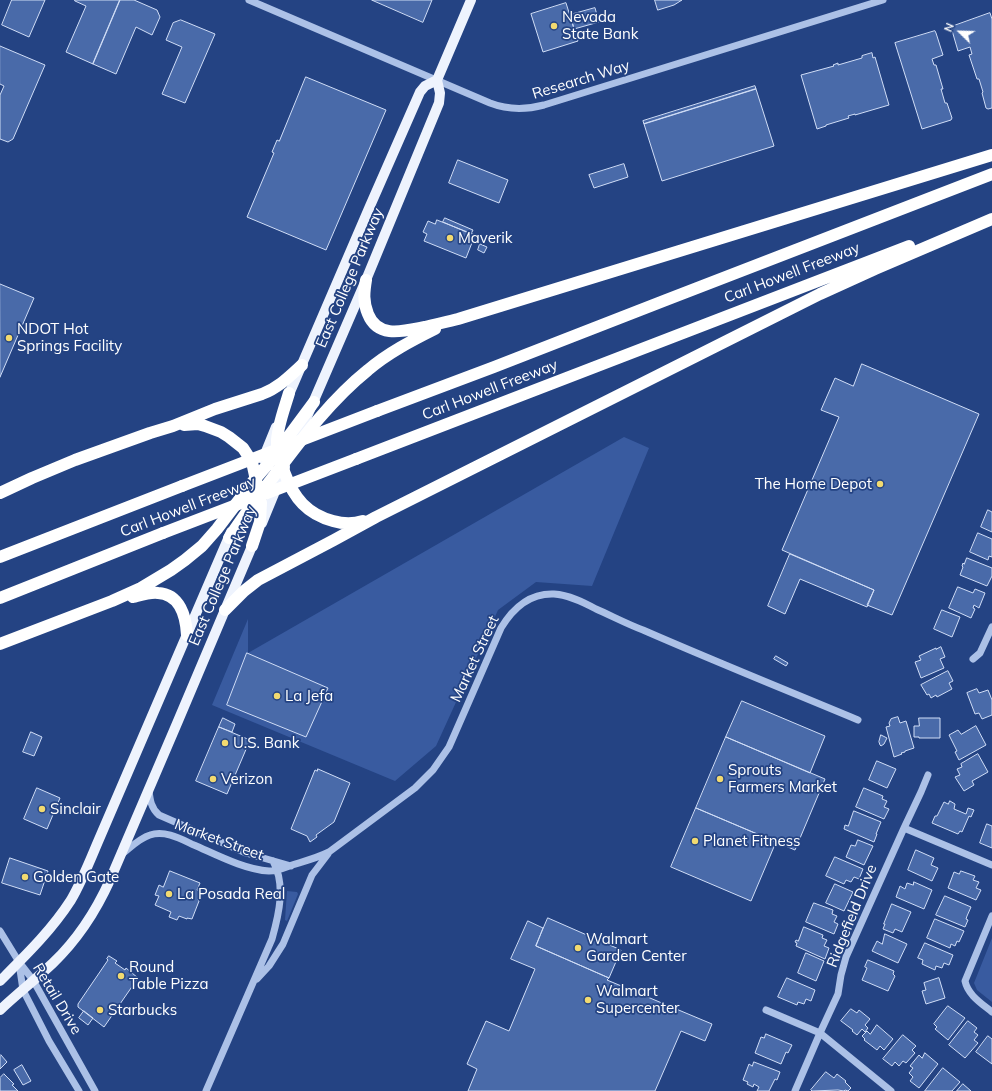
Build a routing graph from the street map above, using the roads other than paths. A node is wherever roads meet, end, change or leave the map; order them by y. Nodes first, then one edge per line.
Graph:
1 (249, 0) edge
2 (471, 0) edge
3 (883, 0) edge
4 (437, 80) junction
5 (992, 155) edge
6 (992, 174) edge
7 (992, 214) edge
8 (992, 219) edge
9 (366, 280) junction
10 (458, 319) junction
11 (302, 365) junction
12 (289, 393) junction
13 (314, 402) junction
14 (173, 426) junction
15 (278, 450) junction
16 (291, 453) junction
17 (283, 468) junction
18 (255, 478) junction
19 (0, 493) edge
20 (259, 495) junction
21 (376, 517) junction
22 (229, 538) junction
23 (252, 546) junction
24 (0, 557) edge
25 (0, 598) edge
26 (112, 601) junction
27 (225, 610) junction
28 (992, 627) edge
29 (187, 635) junction
30 (0, 644) edge
31 (973, 660) dead end
32 (858, 720) dead end
33 (928, 775) dead end
34 (149, 788) junction
35 (904, 828) junction
36 (329, 852) junction
37 (121, 855) junction
38 (273, 861) junction
39 (992, 865) edge
40 (291, 866) junction
41 (278, 870) junction
42 (992, 916) edge
43 (0, 931) edge
44 (19, 962) junction
45 (33, 980) junction
46 (0, 982) edge
47 (253, 984) junction
48 (23, 990) junction
49 (0, 1010) edge
50 (766, 1010) dead end
51 (992, 1012) edge
52 (820, 1033) junction
53 (79, 1091) edge
54 (95, 1091) edge
55 (206, 1091) edge
56 (795, 1091) edge
57 (891, 1091) edge

1 - 4 street, Research Way
2 - 4 main road, East College Parkway
3 - 4 street, Research Way
4 - 9 main road, East College Parkway
4 - 11 main road, East College Parkway
5 - 10 highway
6 - 24 highway, Carl Howell Freeway, bridge
7 - 25 highway, Carl Howell Freeway, bridge
8 - 21 highway
9 - 10 highway
9 - 13 main road, East College Parkway
10 - 16 highway
11 - 12 main road, East College Parkway
11 - 14 highway
12 - 15 highway
12 - 18 main road, East College Parkway
13 - 15 highway
13 - 16 main road, East College Parkway
14 - 18 highway
14 - 19 highway
15 - 17 highway
15 - 18 highway
16 - 17 highway
17 - 20 highway
17 - 21 highway
17 - 23 main road, East College Parkway
18 - 20 highway
18 - 22 main road, East College Parkway
18 - 26 highway
20 - 22 highway
20 - 23 highway
21 - 27 highway
22 - 29 main road, East College Parkway
23 - 27 main road, East College Parkway
26 - 29 highway
26 - 30 highway
27 - 34 main road, East College Parkway
28 - 31 street
29 - 44 main road, East College Parkway
32 - 36 street, Market Street
33 - 35 street, Ridgefield Drive
34 - 37 main road, East College Parkway
34 - 38 street, Market Street
35 - 39 street
35 - 52 street, Ridgefield Drive
36 - 40 street, Market Street
36 - 47 street
37 - 41 street, Market Street
37 - 45 main road, East College Parkway
38 - 40 street, Market Street
38 - 41 street
40 - 41 street, Market Street
41 - 47 street
42 - 51 street
43 - 44 street
44 - 45 street, Retail Drive
44 - 46 main road, East College Parkway
44 - 48 street, Retail Drive
45 - 48 main road, East College Parkway
45 - 54 street, Retail Drive
47 - 55 street
48 - 49 main road, East College Parkway
48 - 53 street, Retail Drive
50 - 52 street
52 - 56 street, Ridgefield Drive
52 - 57 street

